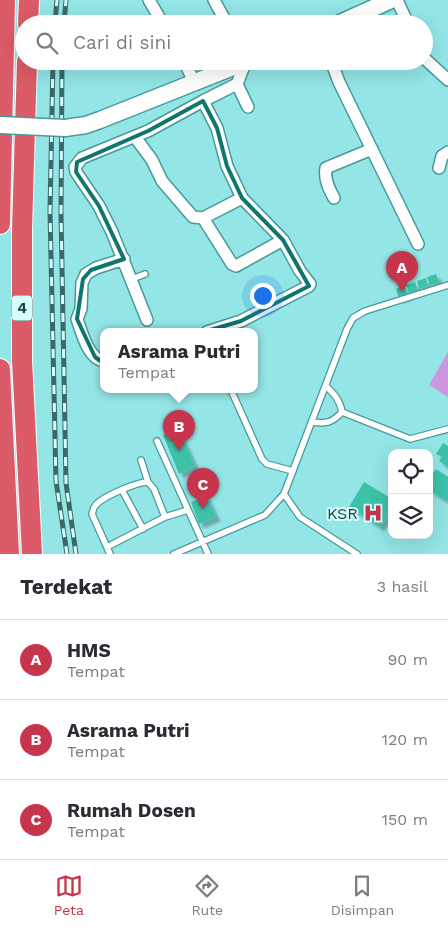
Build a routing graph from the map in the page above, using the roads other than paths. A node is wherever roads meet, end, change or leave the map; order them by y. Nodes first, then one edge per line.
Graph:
1 (5, 0) edge
2 (29, 0) edge
3 (149, 0) edge
4 (214, 0) edge
5 (392, 0) edge
6 (397, 0) edge
7 (28, 15) edge
8 (158, 15) edge
9 (222, 15) edge
10 (358, 15) edge
11 (404, 15) edge
12 (433, 66) edge
13 (27, 70) edge
14 (188, 70) edge
15 (228, 70) edge
16 (243, 70) edge
17 (334, 70) edge
18 (448, 80) edge
19 (195, 84) junction
20 (237, 84) junction
21 (203, 100) junction
22 (248, 107) dead end
23 (0, 126) edge
24 (135, 137) junction
25 (372, 149) junction
26 (448, 152) edge
27 (440, 168) dead end
28 (242, 198) junction
29 (334, 198) dead end
30 (203, 218) junction
31 (0, 224) edge
32 (283, 240) junction
33 (418, 244) dead end
34 (124, 260) junction
35 (145, 274) dead end
36 (132, 279) junction
37 (448, 285) edge
38 (147, 320) dead end
39 (219, 328) edge
40 (100, 360) edge
41 (0, 369) edge
42 (326, 386) junction
43 (232, 393) edge
44 (342, 412) junction
45 (312, 422) junction
46 (448, 429) edge
47 (157, 441) dead end
48 (141, 460) dead end
49 (293, 471) junction
50 (148, 482) junction
51 (122, 490) junction
52 (284, 494) junction
53 (188, 510) junction
54 (165, 517) junction
55 (143, 529) junction
56 (203, 542) junction
57 (107, 548) junction
58 (9, 554) edge
59 (32, 554) edge
60 (110, 554) edge
61 (174, 554) edge
62 (208, 554) edge
63 (357, 554) edge

1 - 31 highway
2 - 7 highway
3 - 8 street
4 - 9 street
5 - 10 main road
6 - 11 street
12 - 18 street
13 - 59 highway, 4
14 - 19 street
15 - 19 main road
16 - 20 street
17 - 25 street
19 - 23 main road, bridge
20 - 21 street
20 - 22 street
21 - 24 street
21 - 28 street
24 - 30 street
24 - 34 street
25 - 29 street
25 - 33 street
26 - 27 street
28 - 30 street
28 - 32 street
30 - 32 street
32 - 39 street
34 - 36 street
34 - 40 street
35 - 36 lane
36 - 38 street
37 - 42 lane
41 - 58 highway
42 - 44 lane
42 - 45 lane
43 - 49 lane
44 - 45 lane
44 - 46 lane
45 - 49 lane
47 - 53 lane
48 - 50 lane
49 - 52 lane
50 - 51 lane
50 - 54 lane
51 - 55 lane
51 - 57 lane
52 - 56 lane
52 - 63 lane
53 - 54 lane
53 - 56 lane
54 - 55 lane
55 - 57 lane
56 - 61 lane
56 - 62 lane
57 - 60 lane

